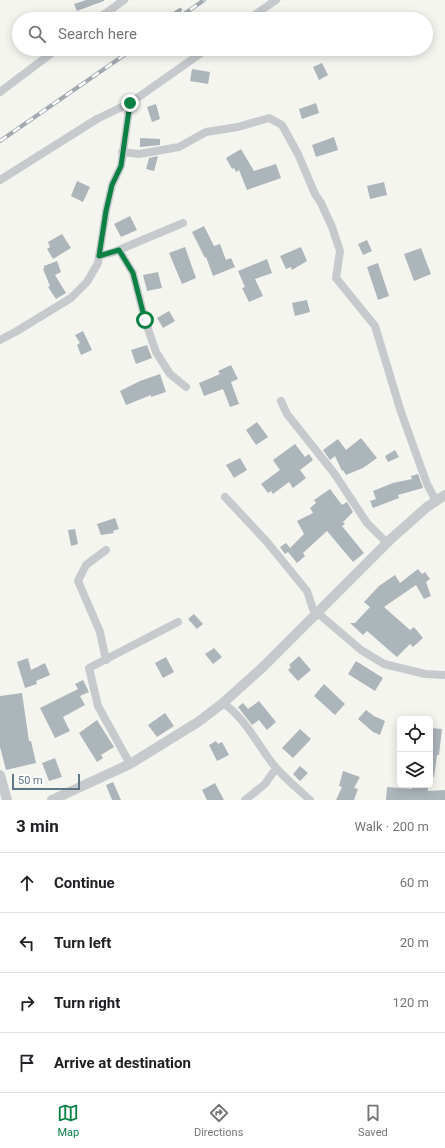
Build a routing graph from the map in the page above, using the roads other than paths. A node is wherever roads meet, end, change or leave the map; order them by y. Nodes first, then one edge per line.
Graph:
1 (124, 0) edge
2 (276, 0) edge
3 (108, 12) edge
4 (258, 12) edge
5 (47, 56) edge
6 (197, 56) edge
7 (0, 92) edge
8 (130, 103) junction
9 (122, 152) junction
10 (0, 180) edge
11 (183, 223) dead end
12 (119, 250) junction
13 (99, 256) junction
14 (0, 340) edge
15 (186, 387) dead end
16 (281, 401) dead end
17 (445, 495) edge
18 (226, 497) dead end
19 (436, 501) junction
20 (387, 543) junction
21 (106, 550) dead end
22 (318, 612) junction
23 (178, 622) dead end
24 (106, 660) junction
25 (445, 675) edge
26 (223, 703) junction
27 (130, 764) junction
28 (276, 768) junction
29 (0, 775) edge
30 (7, 800) edge
31 (52, 800) edge
32 (245, 800) edge
33 (310, 800) edge

1 - 3 street
2 - 4 street
5 - 7 street
6 - 8 street
8 - 9 street
8 - 10 street
9 - 13 street
9 - 19 street
11 - 12 street
12 - 13 street
12 - 15 street
13 - 14 street
16 - 20 street
17 - 19 street
18 - 22 street
19 - 20 street
20 - 22 street
21 - 24 street
22 - 25 street
22 - 26 street
23 - 24 street
24 - 27 street
26 - 27 street
26 - 28 street
27 - 31 street
28 - 32 street
28 - 33 street
29 - 30 street

